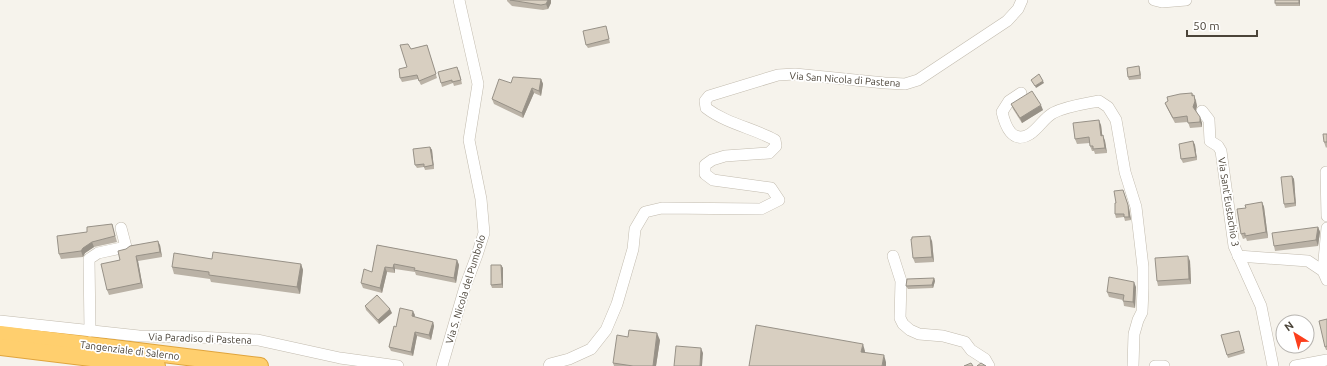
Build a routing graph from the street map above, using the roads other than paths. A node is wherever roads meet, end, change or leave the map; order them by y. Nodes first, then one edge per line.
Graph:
1 (459, 0) edge
2 (1022, 0) edge
3 (1154, 0) edge
4 (1186, 0) edge
5 (1021, 93) dead end
6 (1202, 111) dead end
7 (1326, 172) dead end
8 (1327, 216) edge
9 (121, 228) dead end
10 (1327, 228) edge
11 (893, 256) dead end
12 (1238, 256) junction
13 (1325, 276) edge
14 (0, 321) edge
15 (90, 331) junction
16 (0, 334) edge
17 (0, 347) edge
18 (1327, 360) edge
19 (157, 366) edge
20 (260, 366) edge
21 (398, 366) edge
22 (442, 366) edge
23 (549, 366) edge
24 (989, 366) edge
25 (1133, 366) edge
26 (1155, 366) edge
27 (1164, 366) edge
28 (1273, 366) edge
29 (1295, 366) edge

1 - 22 street, Via S. Nicola del Pumbolo
2 - 23 street, Via San Nicola di Pastena
3 - 4 street
5 - 25 street
6 - 12 street, Via Sant'Eustachio 3
7 - 8 street
9 - 15 street
10 - 13 street
11 - 24 street
12 - 13 street
12 - 28 street, Via Sant'Eustachio 3
14 - 15 street, Via Paradiso di Pastena
15 - 21 street, Via Paradiso di Pastena
16 - 20 highway, Tangenziale di Salerno
17 - 19 highway, Tangenziale di Salerno
18 - 29 street
26 - 27 street

